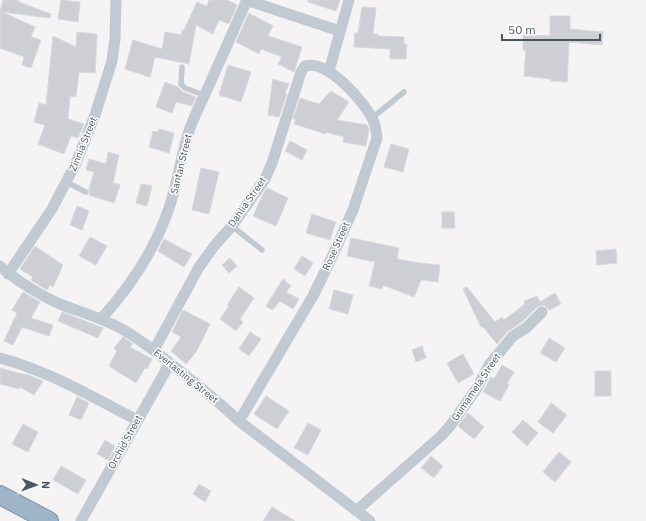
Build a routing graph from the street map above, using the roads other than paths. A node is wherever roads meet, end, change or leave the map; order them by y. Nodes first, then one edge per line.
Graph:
1 (116, 0) edge
2 (246, 0) edge
3 (349, 0) edge
4 (340, 31) junction
5 (182, 66) dead end
6 (329, 71) junction
7 (404, 92) dead end
8 (204, 95) junction
9 (372, 118) junction
10 (66, 182) junction
11 (86, 192) dead end
12 (232, 226) junction
13 (262, 250) dead end
14 (4, 270) edge
15 (542, 312) dead end
16 (101, 319) junction
17 (154, 350) junction
18 (0, 358) edge
19 (170, 362) junction
20 (137, 420) junction
21 (239, 421) junction
22 (0, 495) edge
23 (356, 511) junction
24 (49, 521) edge
25 (81, 521) edge
26 (370, 521) edge

1 - 10 street, Zinnia Street
2 - 4 street
2 - 8 street, Santan Street
3 - 4 street
4 - 6 street
5 - 8 lane
6 - 9 street, Rose Street
6 - 12 street, Dahlia Street
7 - 9 lane
8 - 16 street, Santan Street
9 - 21 street, Rose Street
10 - 11 lane
10 - 14 street, Zinnia Street
12 - 13 lane
12 - 17 street, Dahlia Street
14 - 16 street, Everlasting Street
15 - 23 street, Gumamela Street
16 - 17 street, Everlasting Street
17 - 19 street, Everlasting Street
18 - 20 street
19 - 20 street, Orchid Street
19 - 21 street, Everlasting Street
20 - 25 street, Orchid Street
21 - 23 street, Everlasting Street
22 - 24 highway
23 - 26 street, Everlasting Street

